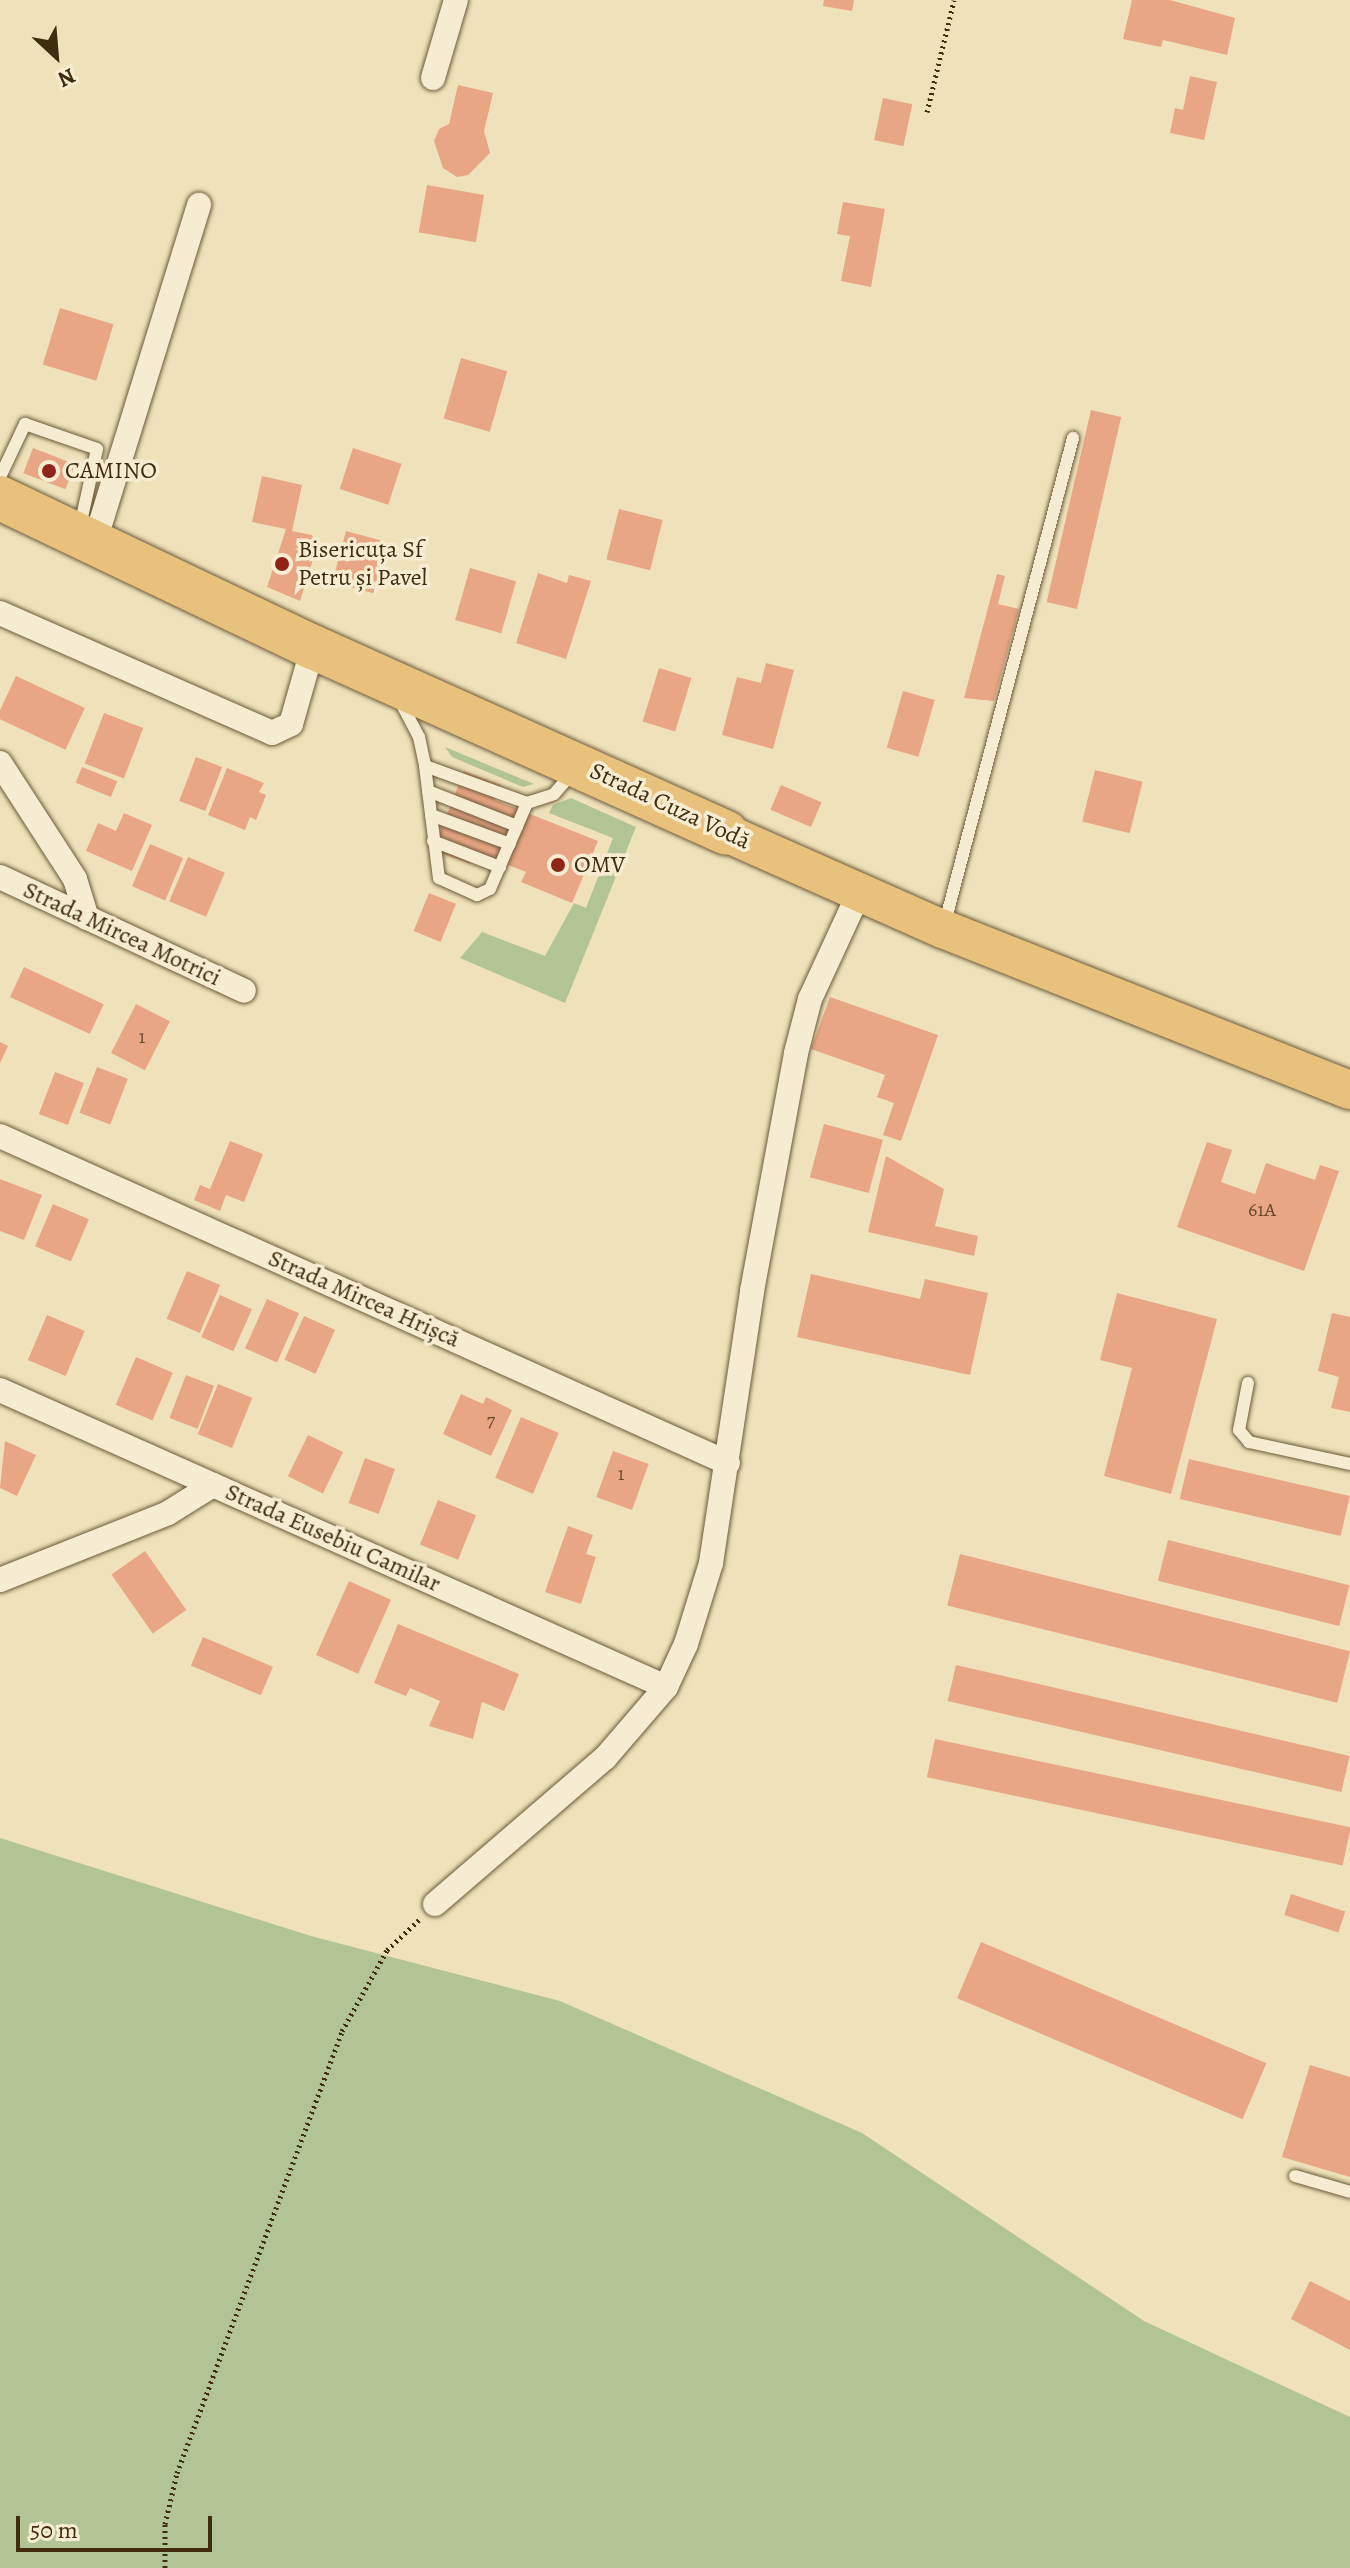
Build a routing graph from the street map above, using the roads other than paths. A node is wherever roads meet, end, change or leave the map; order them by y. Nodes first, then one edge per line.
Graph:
1 (456, 0) edge
2 (433, 78) dead end
3 (199, 205) dead end
4 (1073, 438) dead end
5 (0, 477) edge
6 (0, 498) edge
7 (87, 537) junction
8 (0, 613) edge
9 (313, 647) junction
10 (384, 679) junction
11 (0, 763) edge
12 (578, 764) junction
13 (425, 766) junction
14 (428, 791) junction
15 (527, 803) junction
16 (431, 815) junction
17 (517, 826) junction
18 (726, 833) joint
19 (433, 841) junction
20 (510, 844) junction
21 (500, 867) junction
22 (0, 877) edge
23 (859, 893) junction
24 (87, 918) junction
25 (943, 929) junction
26 (244, 991) dead end
27 (1350, 1090) edge
28 (0, 1136) edge
29 (1248, 1383) dead end
30 (0, 1390) edge
31 (728, 1463) junction
32 (1350, 1464) edge
33 (213, 1485) junction
34 (0, 1580) edge
35 (666, 1687) junction
36 (435, 1904) road end
37 (1295, 2176) dead end
38 (1350, 2192) edge

1 - 2 street
3 - 7 street
4 - 25 lane
5 - 7 lane
6 - 7 highway, Strada Cuza Vodă
7 - 9 highway, Strada Cuza Vodă
8 - 9 street
9 - 10 highway, Strada Cuza Vodă
10 - 12 highway, Strada Cuza Vodă
10 - 13 lane
11 - 24 street
12 - 15 lane
12 - 18 highway, Strada Cuza Vodă
13 - 14 lane
13 - 15 lane
14 - 16 lane
14 - 17 lane
15 - 17 lane
16 - 19 lane
16 - 20 lane
17 - 20 lane
18 - 23 main road, Strada Cuza Vodă
19 - 21 lane
19 - 21 lane
20 - 21 lane
22 - 24 street, Strada Mircea Motrici
23 - 25 main road, Strada Cuza Vodă
23 - 31 street
24 - 26 street, Strada Mircea Motrici
25 - 27 main road, Strada Cuza Vodă
28 - 31 street, Strada Mircea Hrișcă
29 - 32 lane
30 - 33 street, Strada Eusebiu Camilar
31 - 35 street
33 - 34 street
33 - 35 street, Strada Eusebiu Camilar
35 - 36 street
37 - 38 lane

